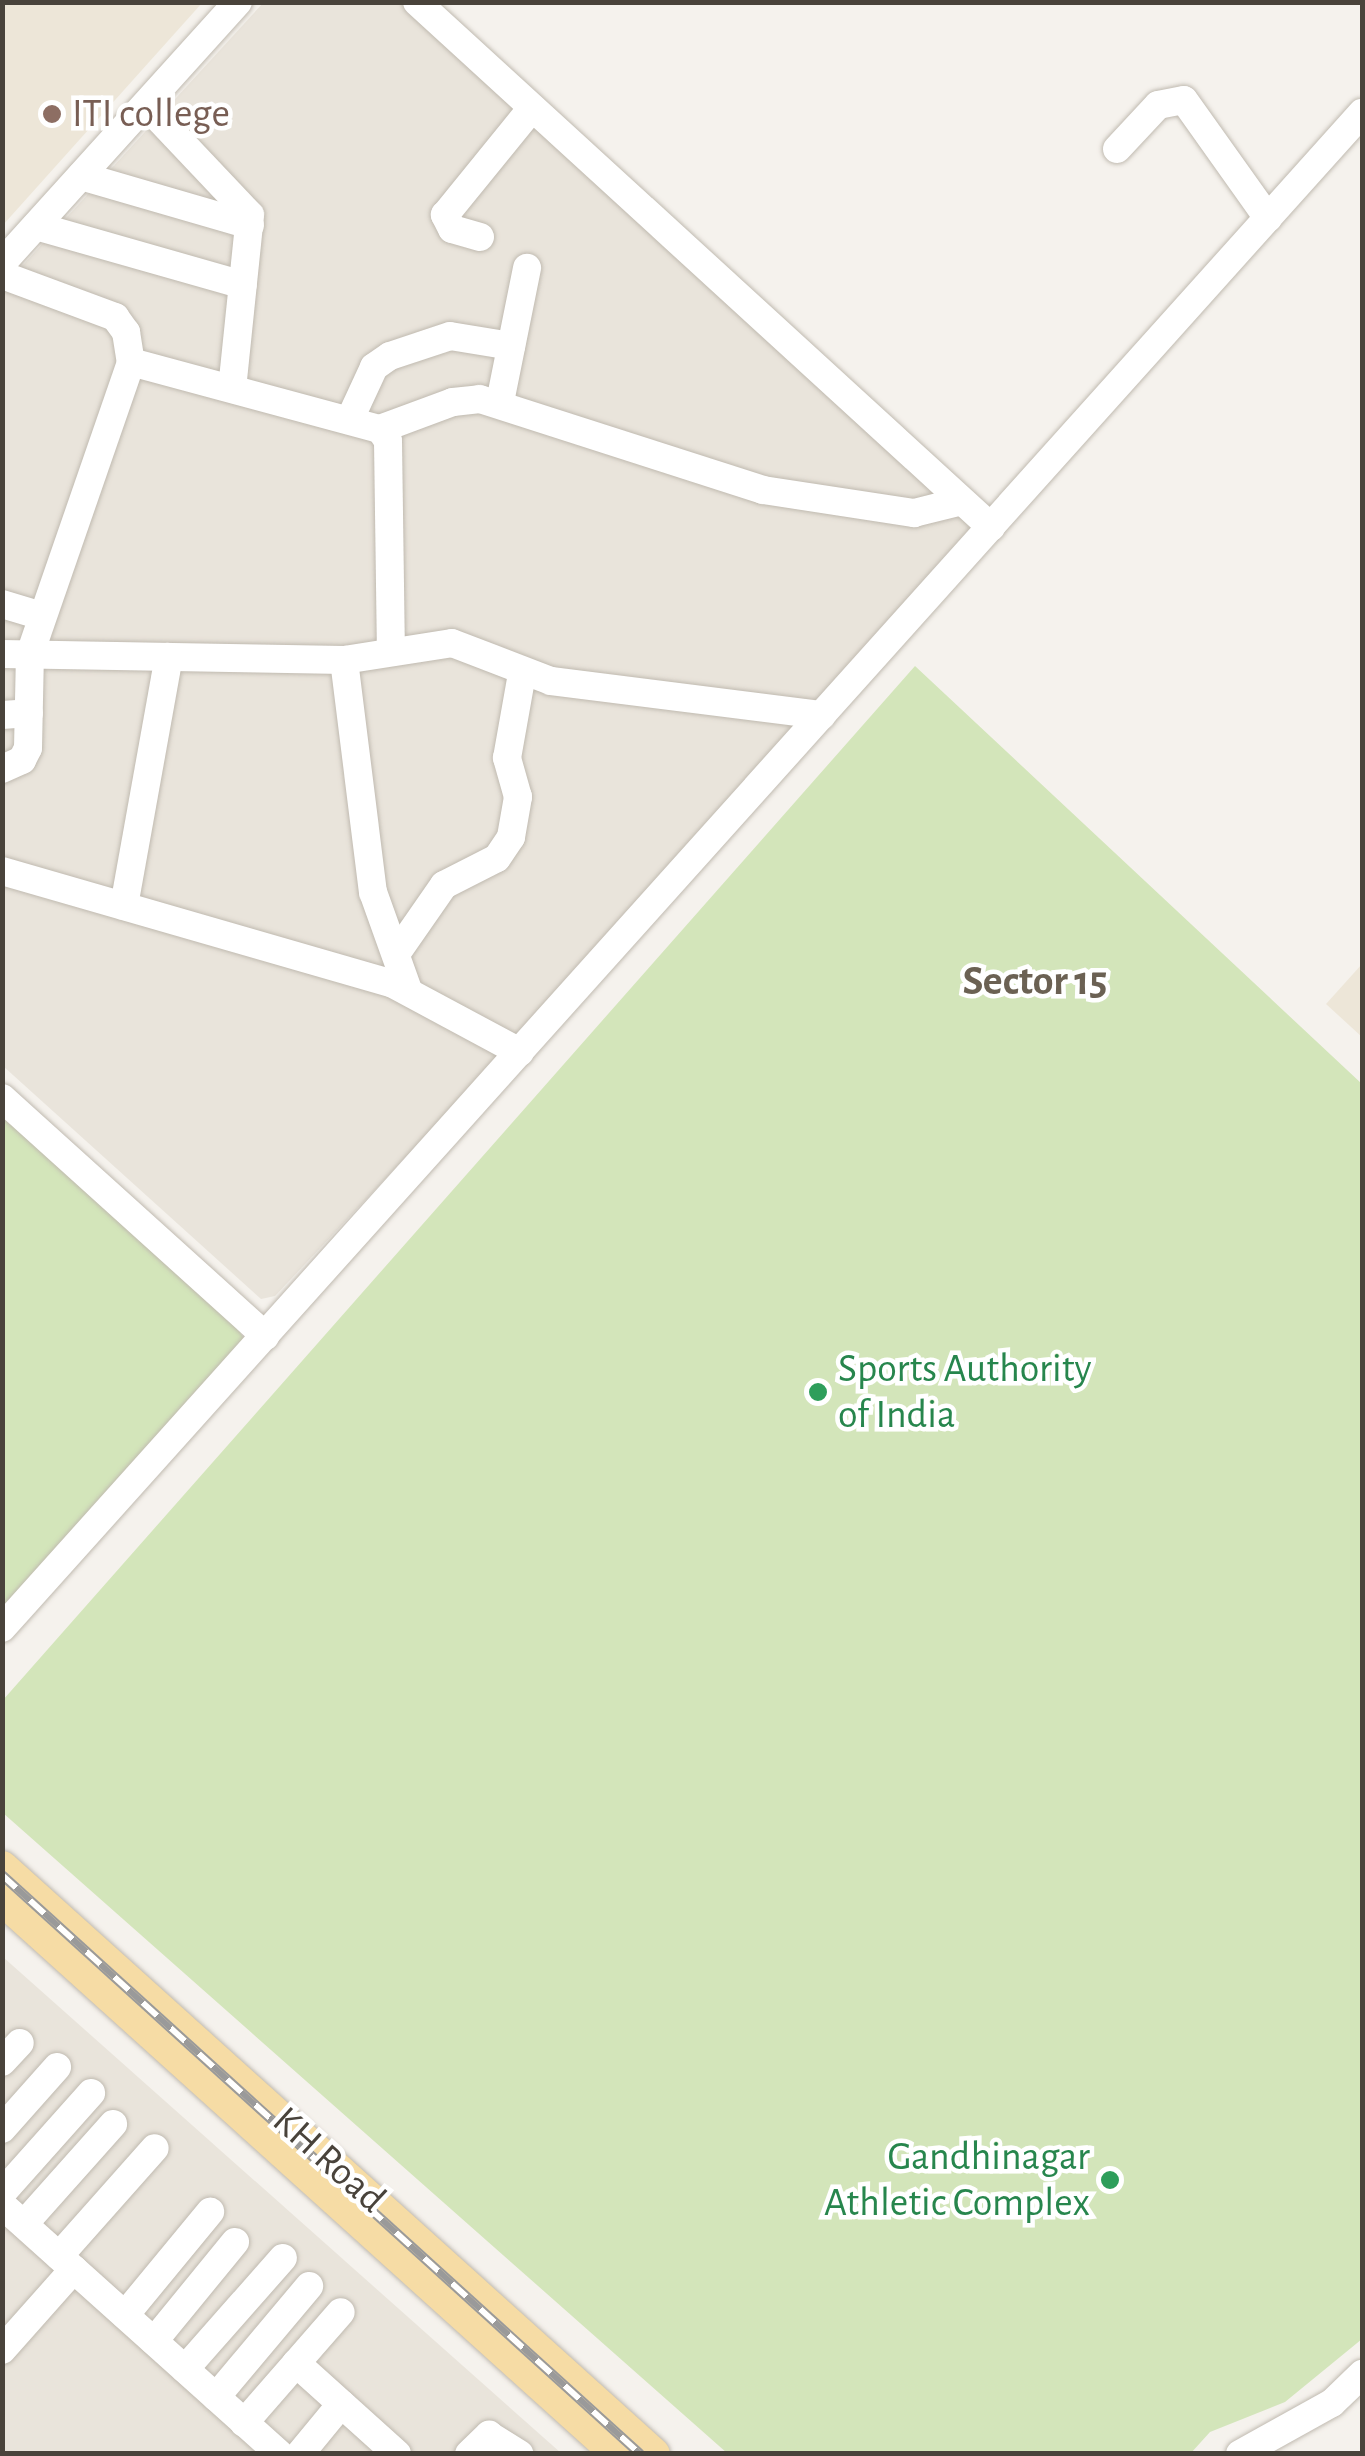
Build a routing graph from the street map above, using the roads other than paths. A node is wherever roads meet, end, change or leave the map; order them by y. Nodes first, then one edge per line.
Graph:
1 (238, 2) edge
2 (417, 2) edge
3 (146, 105) junction
4 (532, 108) junction
5 (1362, 113) edge
6 (1118, 149) dead end
7 (81, 176) junction
8 (1268, 218) junction
9 (250, 225) junction
10 (36, 226) junction
11 (480, 237) dead end
12 (2, 264) edge
13 (527, 268) dead end
14 (2, 275) edge
15 (243, 285) junction
16 (512, 346) junction
17 (131, 362) junction
18 (232, 388) junction
19 (500, 402) junction
20 (350, 419) junction
21 (380, 429) junction
22 (962, 501) junction
23 (991, 528) junction
24 (2, 604) edge
25 (42, 616) junction
26 (391, 650) junction
27 (16, 654) edge
28 (169, 657) junction
29 (344, 660) junction
30 (522, 674) junction
31 (16, 714) edge
32 (822, 715) junction
33 (2, 769) edge
34 (2, 872) edge
35 (124, 906) junction
36 (396, 954) junction
37 (408, 990) junction
38 (520, 1052) junction
39 (2, 1098) edge
40 (265, 1336) junction
41 (2, 1628) edge
42 (2, 1867) edge
43 (2, 1900) edge
44 (57, 2067) dead end
45 (92, 2093) dead end
46 (113, 2124) dead end
47 (2, 2129) edge
48 (156, 2148) dead end
49 (2, 2193) edge
50 (2, 2205) edge
51 (210, 2212) dead end
52 (24, 2224) junction
53 (235, 2242) dead end
54 (283, 2258) dead end
55 (67, 2263) junction
56 (309, 2286) dead end
57 (341, 2312) dead end
58 (125, 2315) junction
59 (5, 2341) edge
60 (154, 2341) junction
61 (296, 2364) junction
62 (184, 2369) junction
63 (1362, 2374) edge
64 (216, 2397) junction
65 (341, 2404) junction
66 (244, 2422) junction
67 (280, 2454) edge
68 (300, 2454) edge
69 (397, 2454) edge
70 (469, 2454) edge
71 (519, 2454) edge
72 (617, 2454) edge
73 (654, 2454) edge
74 (1240, 2454) edge

1 - 3 street
2 - 4 street
3 - 7 street
3 - 9 street
4 - 11 street
4 - 22 street
5 - 8 street
6 - 8 street
7 - 9 street
7 - 10 street
8 - 23 street
9 - 15 street
10 - 12 street
10 - 15 street
13 - 16 street
14 - 17 street
15 - 18 street
16 - 19 street
16 - 20 street
17 - 18 street
17 - 25 street
18 - 20 street
19 - 21 street
19 - 22 street
20 - 21 street
21 - 26 street
22 - 23 street
23 - 32 street
24 - 25 street
25 - 27 street
26 - 29 street
26 - 30 street
27 - 28 street
27 - 31 street
28 - 29 street
28 - 35 street
29 - 36 street
30 - 32 street
30 - 36 street
31 - 33 street
32 - 38 street
34 - 35 street
35 - 37 street
36 - 37 street
37 - 38 street
38 - 40 street
39 - 40 street
40 - 41 street
42 - 73 main road, KH Road
43 - 72 main road, KH Road
44 - 47 street
45 - 49 street
46 - 52 street
48 - 55 street
50 - 52 street
51 - 58 street
52 - 55 street
53 - 60 street
54 - 62 street
55 - 58 street
55 - 59 street
56 - 64 street
57 - 61 street
58 - 60 street
60 - 62 street
61 - 65 street
61 - 66 street
62 - 64 street
63 - 74 street
64 - 66 street
65 - 68 street
65 - 69 street
66 - 67 street
70 - 71 street

